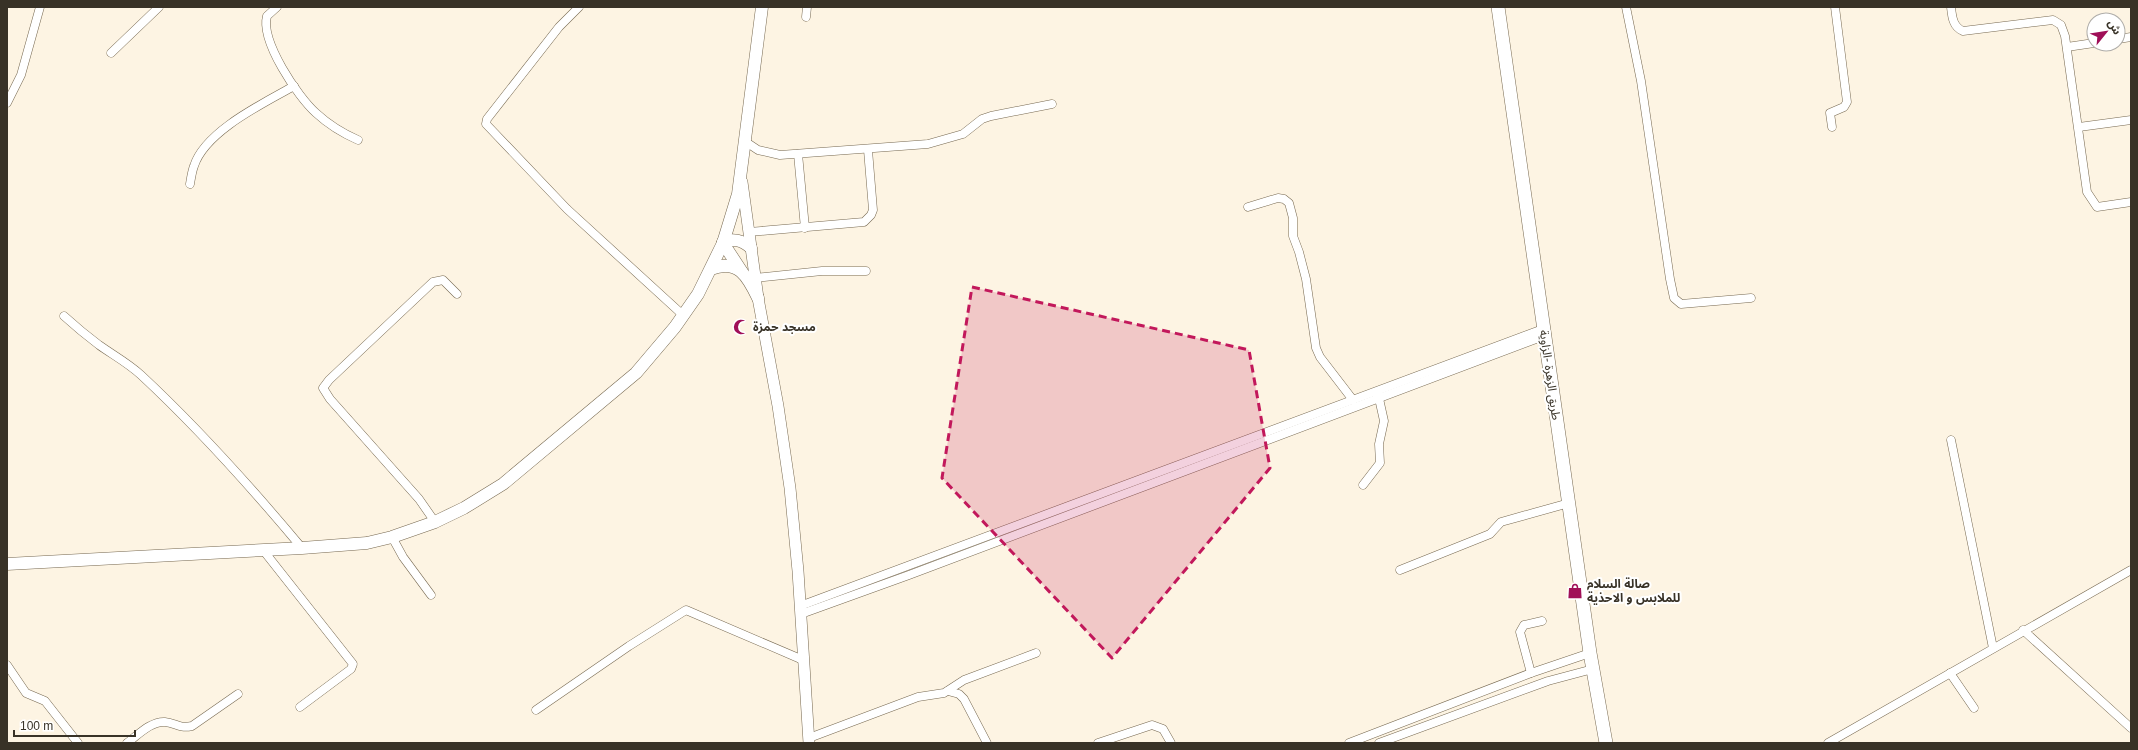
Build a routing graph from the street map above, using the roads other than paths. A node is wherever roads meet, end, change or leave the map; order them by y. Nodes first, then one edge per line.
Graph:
1 (40, 7) edge
2 (159, 7) edge
3 (277, 7) edge
4 (579, 7) edge
5 (762, 7) edge
6 (807, 7) edge
7 (1498, 7) edge
8 (1626, 7) edge
9 (1835, 7) edge
10 (1951, 7) edge
11 (806, 17) dead end
12 (2086, 44) edge
13 (2067, 47) junction
14 (111, 53) dead end
15 (294, 86) junction
16 (7, 103) edge
17 (1052, 104) dead end
18 (2131, 120) edge
19 (1832, 127) dead end
20 (2079, 127) junction
21 (358, 140) dead end
22 (746, 142) junction
23 (868, 150) junction
24 (798, 154) junction
25 (741, 178) junction
26 (190, 184) dead end
27 (2131, 202) edge
28 (1248, 207) dead end
29 (805, 228) junction
30 (749, 232) junction
31 (723, 242) junction
32 (751, 248) junction
33 (711, 269) junction
34 (866, 271) dead end
35 (742, 272) junction
36 (755, 278) junction
37 (457, 294) dead end
38 (758, 298) junction
39 (1751, 298) dead end
40 (64, 316) dead end
41 (684, 316) junction
42 (1544, 332) junction
43 (1378, 395) junction
44 (1353, 400) junction
45 (1951, 440) dead end
46 (1363, 484) dead end
47 (1569, 504) junction
48 (435, 522) junction
49 (392, 537) junction
50 (302, 548) junction
51 (263, 550) junction
52 (7, 564) edge
53 (1400, 570) dead end
54 (2131, 570) edge
55 (431, 595) dead end
56 (801, 610) junction
57 (1542, 621) dead end
58 (2023, 630) junction
59 (1993, 648) junction
60 (1036, 653) dead end
61 (1590, 653) junction
62 (803, 660) junction
63 (7, 665) edge
64 (1543, 669) junction
65 (1593, 669) junction
66 (1530, 673) junction
67 (1950, 673) junction
68 (1548, 681) junction
69 (948, 691) junction
70 (238, 694) dead end
71 (300, 707) dead end
72 (1974, 708) dead end
73 (536, 710) dead end
74 (2131, 728) edge
75 (809, 740) edge
76 (78, 743) edge
77 (127, 743) edge
78 (987, 743) edge
79 (1098, 743) edge
80 (1171, 743) edge
81 (1349, 743) edge
82 (1379, 743) edge
83 (1606, 743) edge
84 (1828, 743) edge

1 - 16 street
2 - 14 street
3 - 15 street
4 - 41 street
5 - 22 main road
6 - 11 street
7 - 42 main road, طريق الزهرة -الزاوية
8 - 39 street
9 - 19 street
10 - 13 street
12 - 13 street
13 - 20 street
15 - 21 street
15 - 26 street
17 - 23 street
18 - 20 street
20 - 27 street
22 - 24 street
22 - 25 main road
23 - 24 street
23 - 29 street
24 - 29 street
25 - 30 street
25 - 31 main road
28 - 44 street
29 - 30 street
30 - 32 street
31 - 32 main road
31 - 33 main road
31 - 35 main road
32 - 36 street
33 - 35 main road
33 - 41 main road
34 - 36 street
35 - 38 main road
36 - 38 street
37 - 48 street
38 - 56 street
40 - 50 street
41 - 48 main road
42 - 43 street
42 - 47 main road, طريق الزهرة -الزاوية
43 - 44 street
43 - 46 street
43 - 56 street
44 - 56 street
45 - 59 street
47 - 53 street
47 - 61 main road, طريق الزهرة -الزاوية
48 - 49 main road
49 - 50 main road
49 - 55 street
50 - 51 main road
51 - 52 main road
51 - 71 street
54 - 58 street
56 - 62 street
57 - 66 street
58 - 59 street
58 - 74 street
59 - 67 street
60 - 69 street
61 - 64 street
61 - 65 main road, طريق الزهرة -الزاوية
62 - 73 street
62 - 75 street
63 - 76 street
64 - 66 street
64 - 68 street
65 - 68 street
65 - 83 main road, طريق الزهرة -الزاوية
66 - 81 street
67 - 72 street
67 - 84 street
68 - 82 street
69 - 75 street
69 - 78 street
70 - 77 street
79 - 80 street

